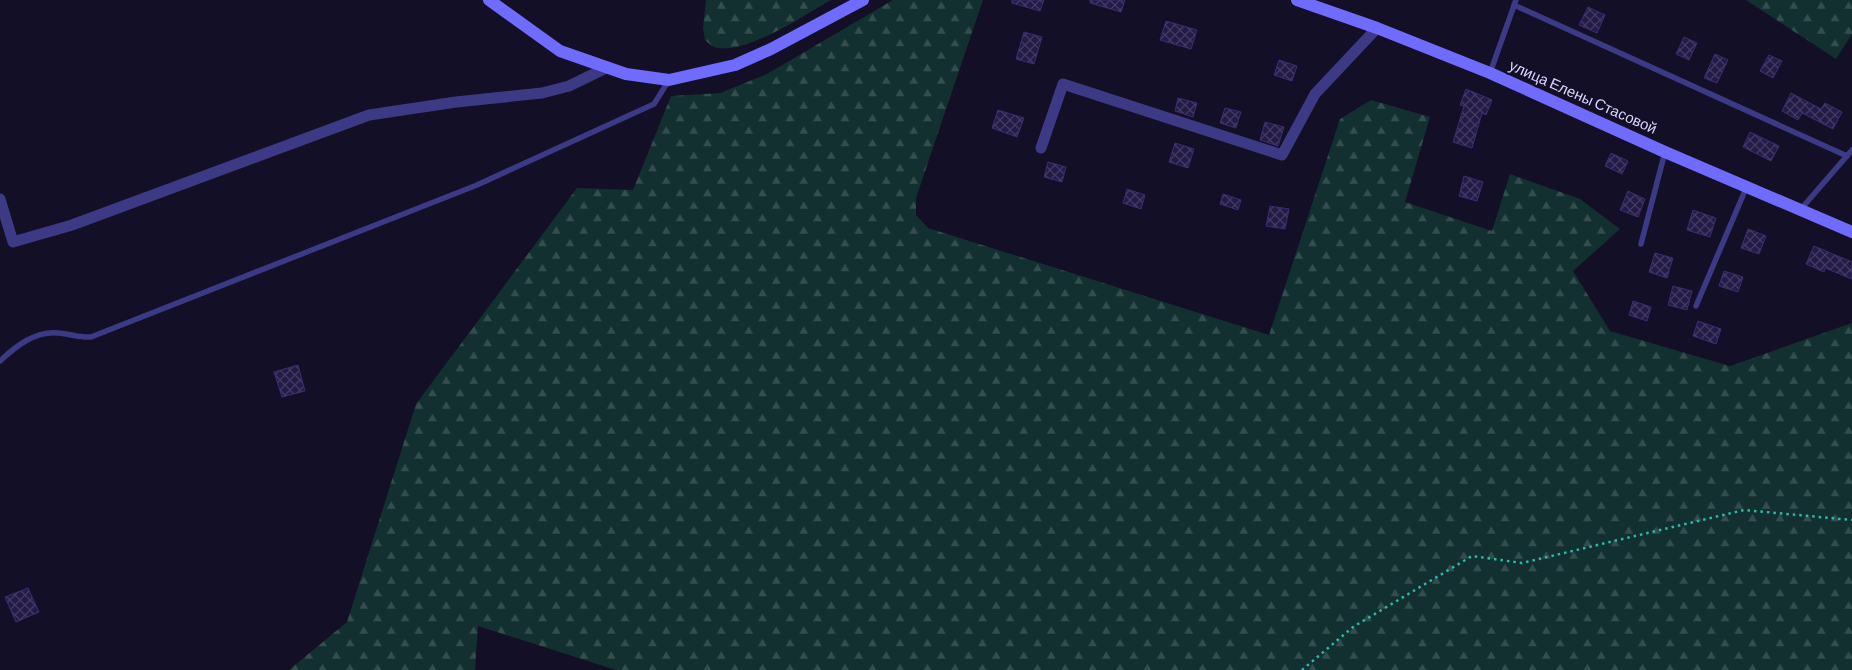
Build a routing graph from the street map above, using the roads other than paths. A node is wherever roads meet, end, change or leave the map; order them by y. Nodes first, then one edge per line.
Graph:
1 (489, 0) edge
2 (863, 0) edge
3 (1297, 0) edge
4 (1515, 3) edge
5 (1377, 28) junction
6 (606, 68) junction
7 (1490, 73) junction
8 (668, 80) junction
9 (1041, 148) dead end
10 (1852, 150) edge
11 (1665, 152) junction
12 (1847, 156) junction
13 (1747, 186) junction
14 (0, 199) edge
15 (1801, 209) junction
16 (1852, 232) edge
17 (1642, 244) dead end
18 (1696, 306) dead end
19 (0, 361) edge

1 - 6 main road
2 - 8 main road
3 - 5 main road, улица Елены Стасовой
4 - 7 lane
4 - 12 lane
5 - 7 main road, улица Елены Стасовой
5 - 9 street
6 - 8 main road
6 - 14 street
7 - 11 main road, улица Елены Стасовой
8 - 19 lane
10 - 12 lane
11 - 13 main road, улица Елены Стасовой
11 - 17 lane
12 - 15 lane
13 - 15 main road, улица Елены Стасовой
13 - 18 lane
15 - 16 main road, улица Елены Стасовой

